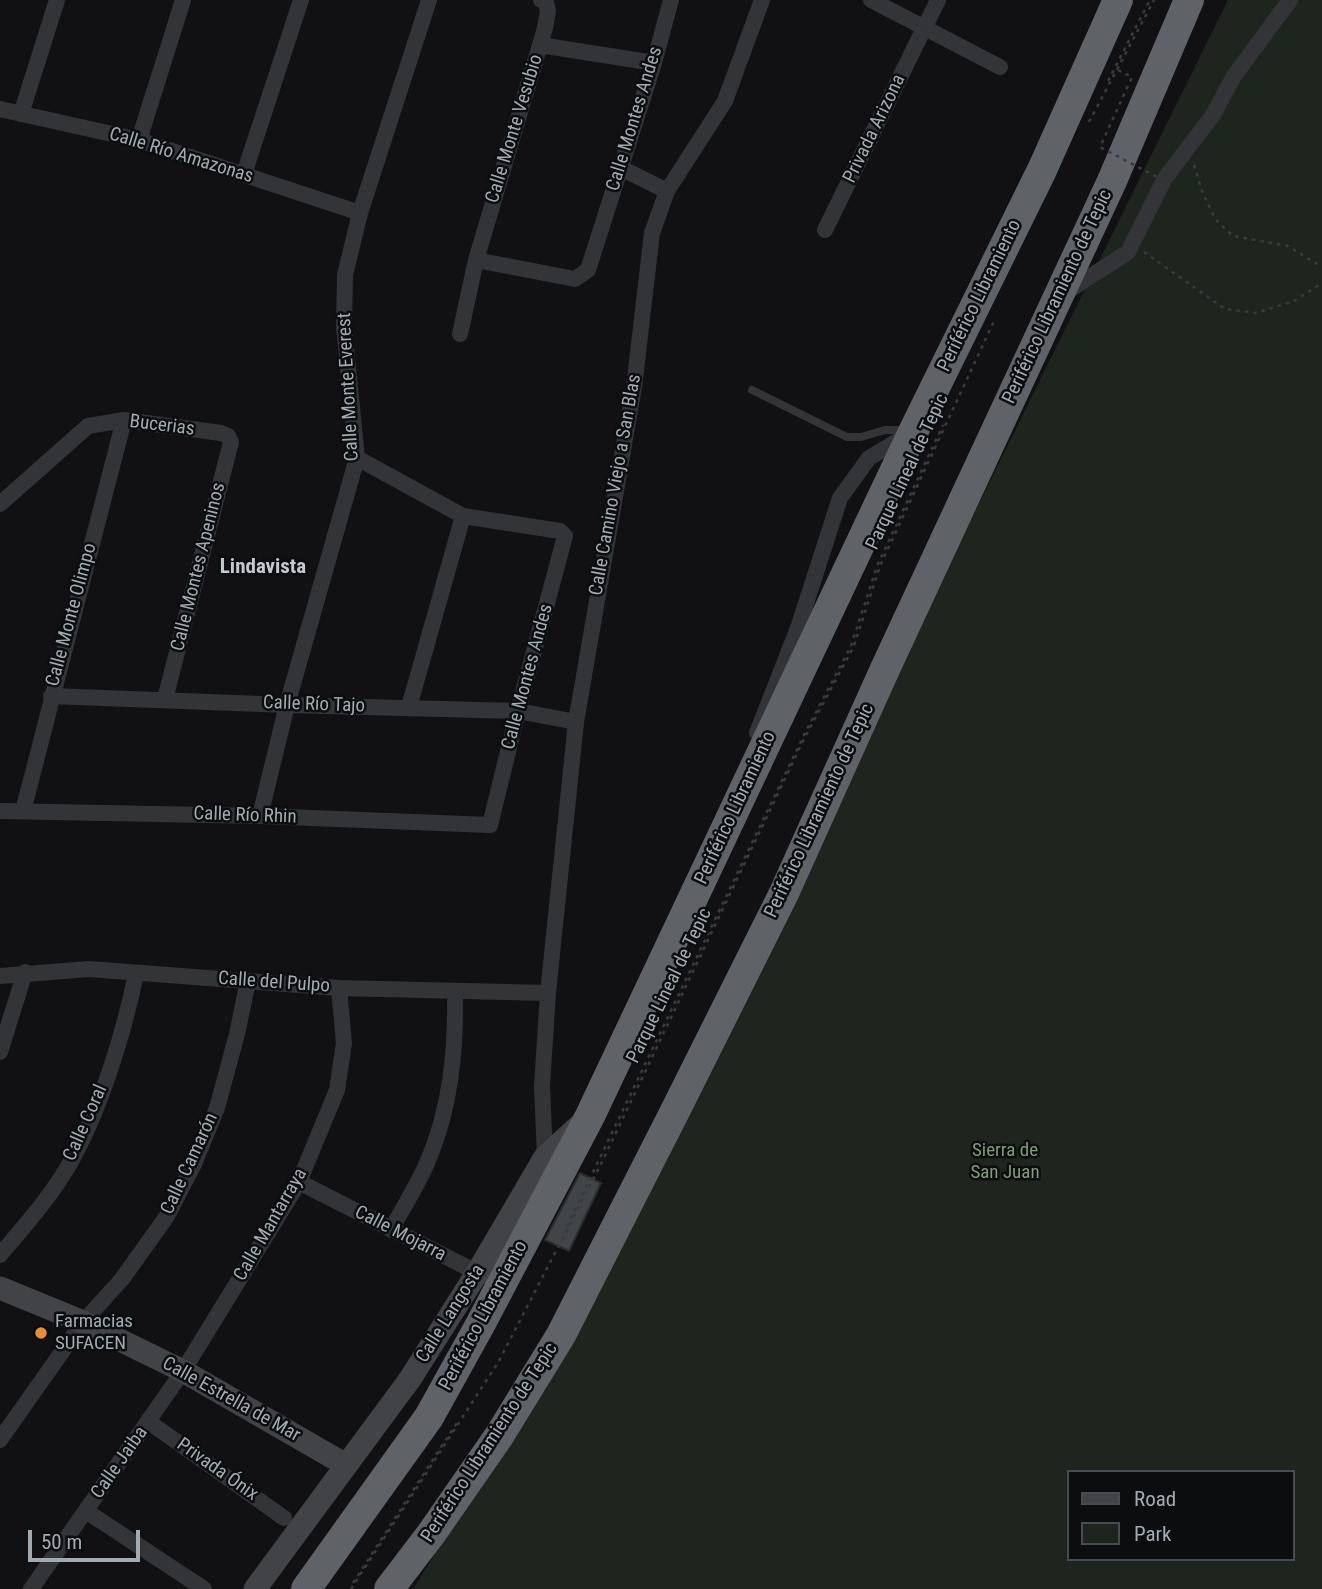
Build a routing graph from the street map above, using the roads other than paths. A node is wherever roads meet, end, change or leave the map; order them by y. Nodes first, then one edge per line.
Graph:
1 (57, 0) edge
2 (183, 0) edge
3 (300, 0) edge
4 (429, 0) edge
5 (541, 0) edge
6 (671, 0) edge
7 (762, 0) edge
8 (871, 0) edge
9 (938, 0) edge
10 (1189, 0) edge
11 (1290, 0) edge
12 (1115, 1) edge
13 (925, 28) junction
14 (540, 45) junction
15 (653, 63) junction
16 (1000, 67) dead end
17 (0, 109) edge
18 (21, 114) junction
19 (139, 140) junction
20 (621, 168) junction
21 (244, 174) junction
22 (667, 191) junction
23 (360, 213) junction
24 (825, 230) dead end
25 (476, 260) junction
26 (1056, 300) junction
27 (460, 334) dead end
28 (752, 390) dead end
29 (124, 420) junction
30 (914, 430) junction
31 (228, 436) joint
32 (357, 458) junction
33 (0, 504) edge
34 (463, 516) junction
35 (51, 696) junction
36 (165, 699) junction
37 (287, 705) junction
38 (409, 708) junction
39 (518, 711) junction
40 (576, 722) junction
41 (0, 811) edge
42 (23, 811) junction
43 (260, 816) junction
44 (490, 825) joint
45 (25, 972) junction
46 (136, 974) junction
47 (0, 976) edge
48 (248, 981) junction
49 (339, 988) junction
50 (455, 992) junction
51 (548, 993) junction
52 (0, 1052) edge
53 (590, 1116) junction
54 (545, 1157) junction
55 (299, 1182) junction
56 (391, 1230) junction
57 (0, 1255) edge
58 (489, 1279) junction
59 (0, 1288) edge
60 (83, 1322) junction
61 (183, 1371) junction
62 (149, 1422) junction
63 (0, 1440) edge
64 (346, 1465) junction
65 (86, 1511) junction
66 (284, 1518) dead end
67 (31, 1589) edge
68 (204, 1589) edge
69 (256, 1589) edge
70 (306, 1589) edge
71 (389, 1589) edge

1 - 18 street
2 - 19 street
3 - 21 street
4 - 23 street, Calle Monte Everest
5 - 14 street, Calle Monte Vesubio
6 - 15 street, Calle Montes Andes
7 - 22 street, Calle Camino Viejo a San Blas
8 - 13 street
9 - 13 street, Privada Arizona
10 - 26 highway, Periférico Libramiento de Tepic
11 - 26 street
12 - 30 highway, Periférico Libramiento
13 - 16 street
13 - 24 street, Privada Arizona
14 - 15 street
14 - 25 street, Calle Monte Vesubio
15 - 20 street, Calle Montes Andes
17 - 18 street, Calle Río Amazonas
18 - 19 street, Calle Río Amazonas
19 - 21 street, Calle Río Amazonas
20 - 22 street
20 - 25 street, Calle Montes Andes
21 - 23 street, Calle Río Amazonas
22 - 40 street, Calle Camino Viejo a San Blas
23 - 32 street, Calle Monte Everest
25 - 27 street, Calle Monte Vesubio
26 - 71 highway, Periférico Libramiento de Tepic
28 - 30 lane
29 - 31 street, Bucerias
29 - 33 street, Bucerias
29 - 35 street, Calle Monte Olimpo
30 - 53 highway, Periférico Libramiento
31 - 36 street, Calle Montes Apeninos
32 - 34 street
32 - 37 street, Calle Monte Everest
34 - 38 street
34 - 39 street, Calle Montes Andes
35 - 36 street, Calle Río Tajo
35 - 42 street, Calle Monte Olimpo
36 - 37 street, Calle Río Tajo
37 - 38 street, Calle Río Tajo
37 - 43 street, Calle Monte Everest
38 - 39 street, Calle Río Tajo
39 - 40 street, Calle Río Tajo
39 - 44 street, Calle Montes Andes
40 - 51 street, Calle Camino Viejo a San Blas
41 - 42 street, Calle Río Rhin
42 - 43 street, Calle Río Rhin
43 - 44 street, Calle Río Rhin
45 - 46 street, Calle del Pulpo
45 - 47 street, Calle del Pulpo
45 - 52 street
46 - 48 street, Calle del Pulpo
46 - 57 street, Calle Coral
48 - 49 street, Calle del Pulpo
48 - 60 street, Calle Camarón
49 - 50 street, Calle del Pulpo
49 - 55 street, Calle Mantarraya
50 - 51 street, Calle del Pulpo
50 - 56 street
51 - 54 street
53 - 54 street, Calle Langosta
53 - 58 highway, Periférico Libramiento
54 - 58 street, Calle Langosta
55 - 56 street, Calle Mojarra
55 - 61 street, Calle Mantarraya
56 - 58 street, Calle Mojarra
58 - 64 street, Calle Langosta
58 - 70 highway, Periférico Libramiento
59 - 60 street, Calle Estrella de Mar
60 - 61 street, Calle Estrella de Mar
60 - 63 street, Calle Camarón
61 - 62 street, Calle Jaiba
61 - 64 street, Calle Estrella de Mar
62 - 65 street, Calle Jaiba
62 - 66 street, Privada Ónix
64 - 69 street, Calle Langosta
65 - 67 street, Calle Jaiba
65 - 68 street

